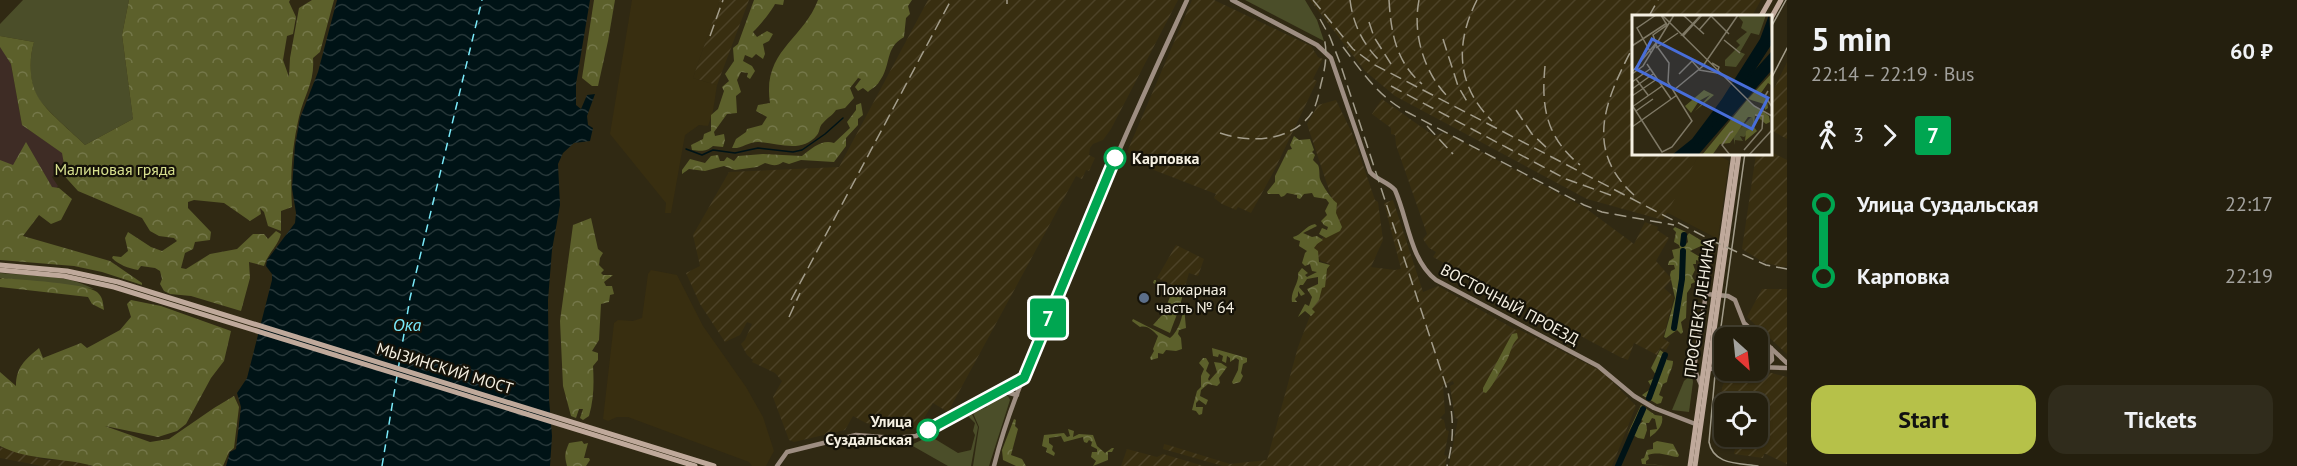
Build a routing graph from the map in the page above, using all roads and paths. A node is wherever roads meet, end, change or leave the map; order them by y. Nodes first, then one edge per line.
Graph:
1 (1187, 0) edge
2 (1232, 0) edge
3 (1770, 0) edge
4 (1781, 0) edge
5 (1762, 15) edge
6 (1772, 16) edge
7 (1736, 154) edge
8 (0, 265) edge
9 (0, 270) edge
10 (166, 299) junction
11 (1748, 327) edge
12 (1768, 345) edge
13 (1771, 348) junction
14 (1709, 353) junction
15 (1714, 358) edge
16 (1695, 360) junction
17 (1787, 363) edge
18 (1768, 364) edge
19 (1768, 367) edge
20 (1714, 368) edge
21 (1709, 369) junction
22 (1787, 369) edge
23 (1024, 378) junction
24 (1702, 387) junction
25 (999, 392) junction
26 (1017, 395) junction
27 (1699, 425) junction
28 (626, 442) junction
29 (695, 466) edge
30 (714, 466) edge
31 (777, 466) edge
32 (994, 466) edge
33 (1690, 466) edge
34 (1695, 466) edge

1 - 23 street
2 - 27 street, ВОСТОЧНЫЙ ПРОЕЗД
3 - 5 main road
4 - 6 main road
7 - 14 main road, ПРОСПЕКТ ЛЕНИНА
8 - 10 main road
9 - 10 main road
10 - 28 main road, МЫЗИНСКИЙ МОСТ
11 - 16 street
12 - 13 street
13 - 17 street
13 - 18 street
14 - 15 street
14 - 16 street
14 - 21 main road, ПРОСПЕКТ ЛЕНИНА
14 - 24 main road, ПРОСПЕКТ ЛЕНИНА
16 - 24 street
19 - 22 street
20 - 21 street
21 - 27 main road, ПРОСПЕКТ ЛЕНИНА
23 - 25 street
23 - 26 street
24 - 27 main road, ПРОСПЕКТ ЛЕНИНА
25 - 26 street
25 - 31 street
26 - 32 street
27 - 33 main road, ПРОСПЕКТ ЛЕНИНА
27 - 34 main road, ПРОСПЕКТ ЛЕНИНА
28 - 29 main road, МЫЗИНСКИЙ МОСТ
28 - 30 main road, МЫЗИНСКИЙ МОСТ

